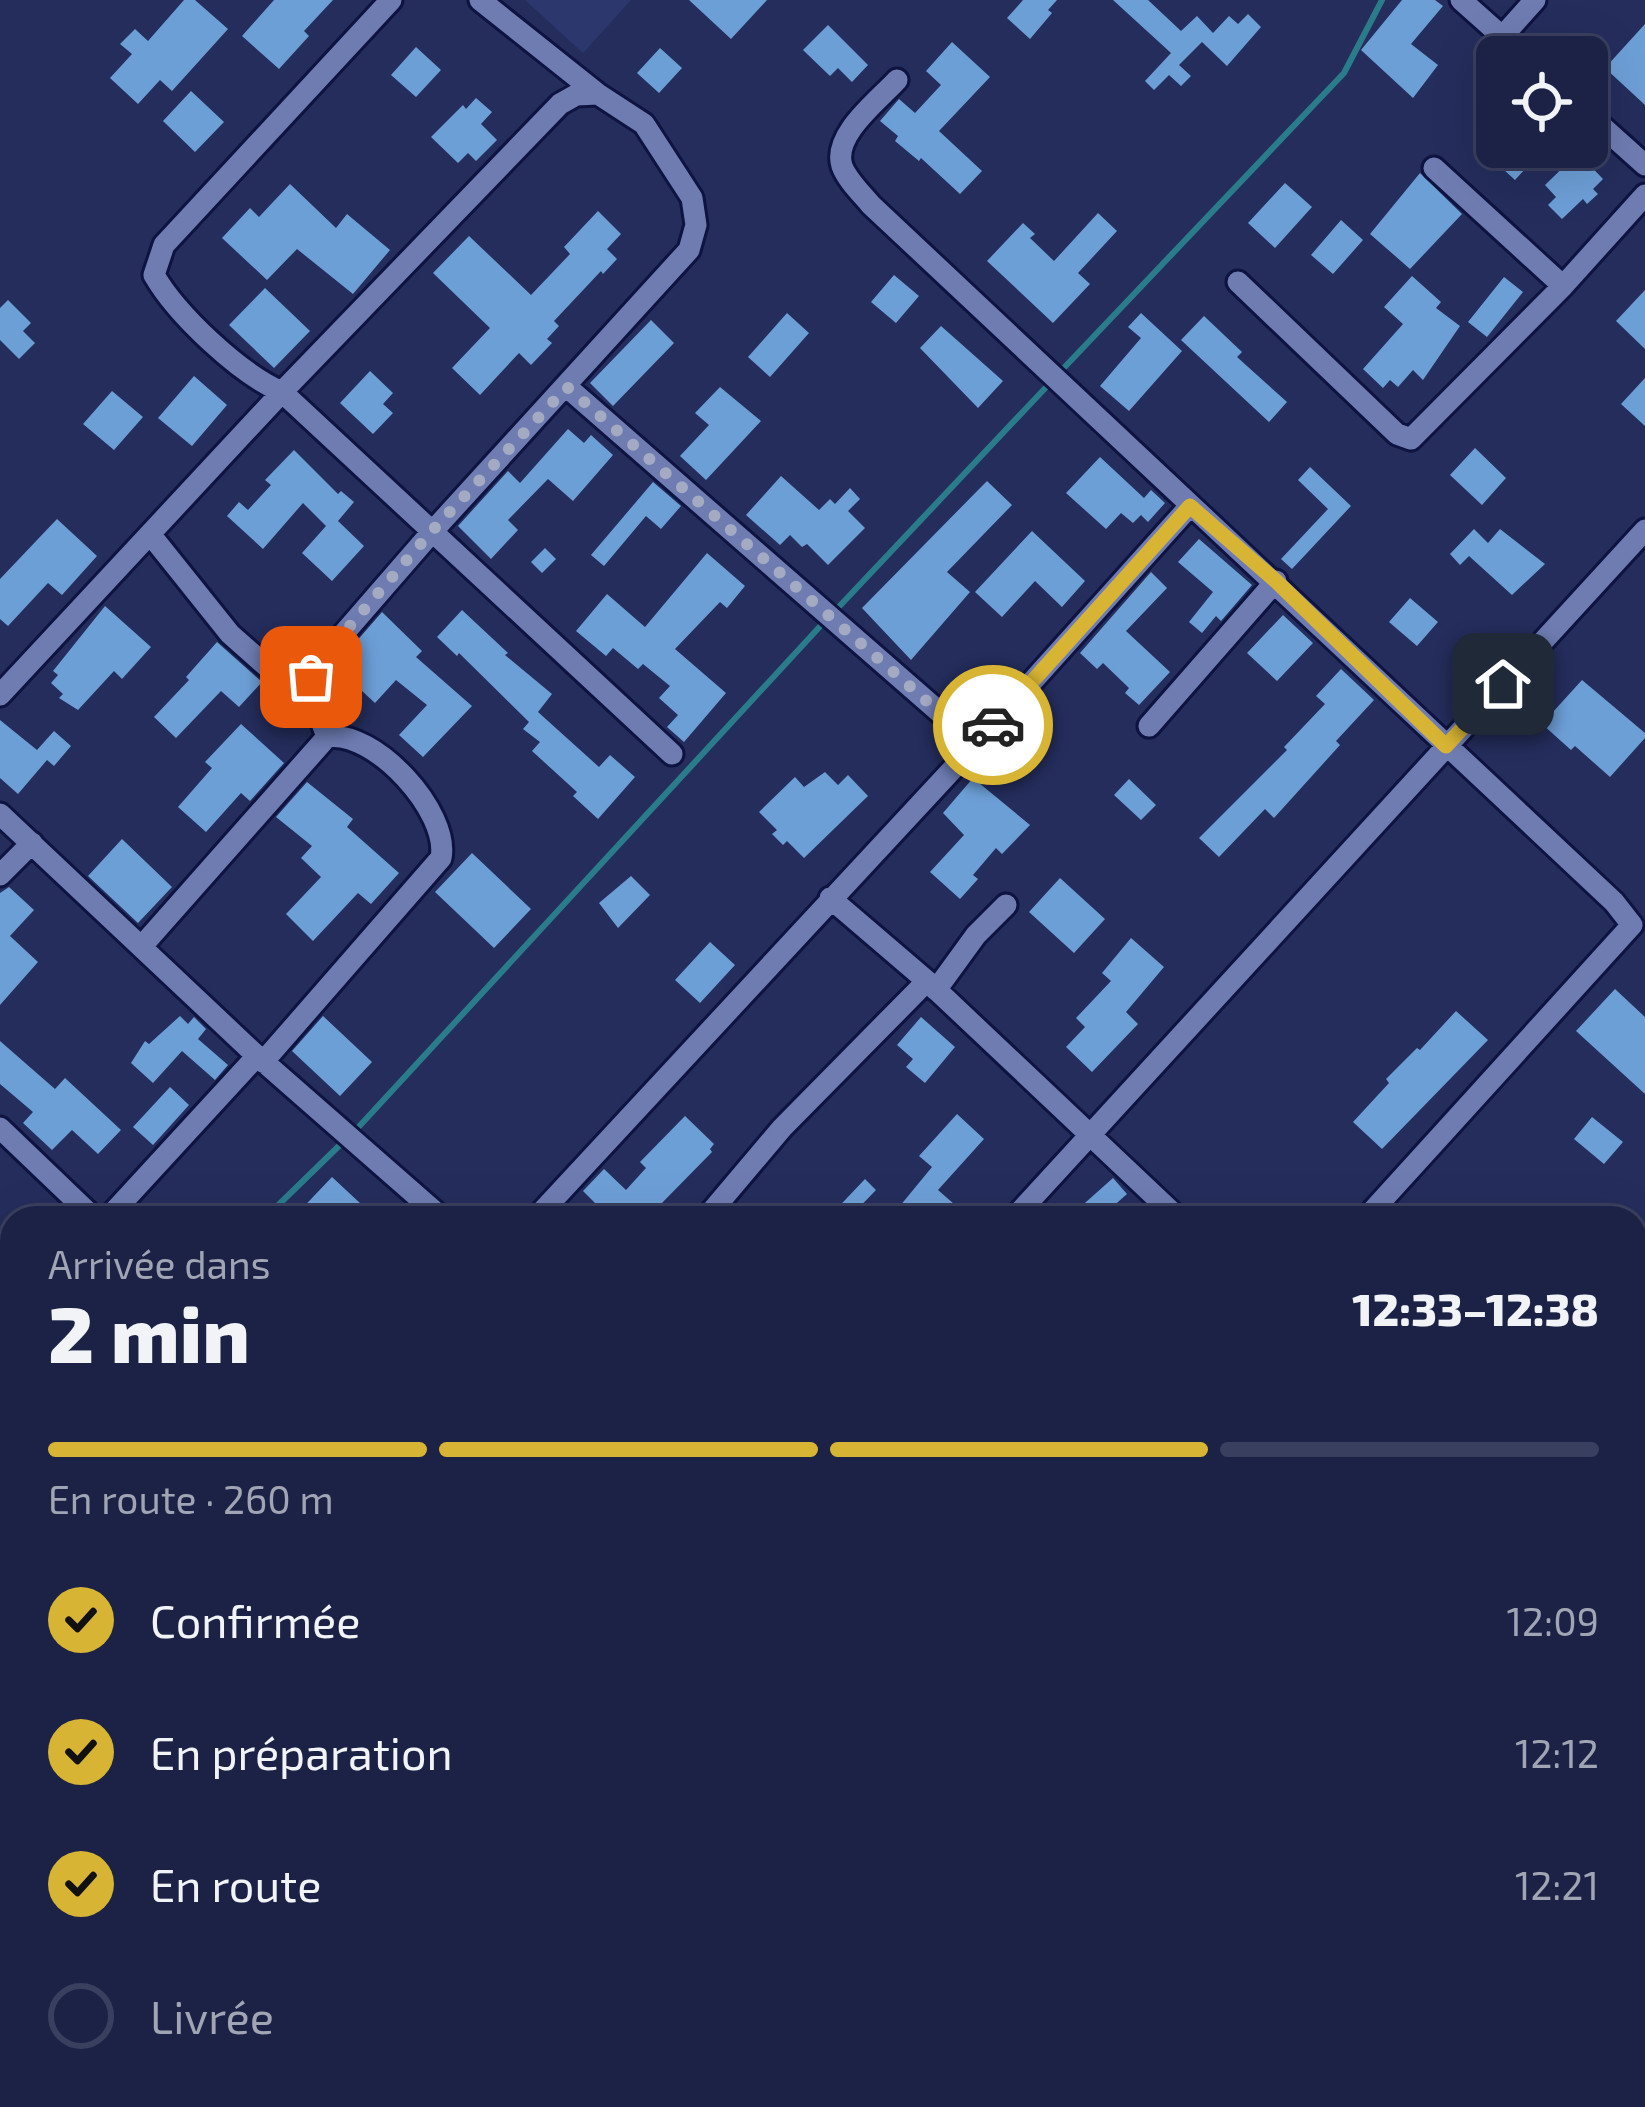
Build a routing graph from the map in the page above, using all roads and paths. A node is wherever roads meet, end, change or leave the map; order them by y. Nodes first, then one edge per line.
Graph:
1 (391, 0) edge
2 (480, 0) edge
3 (1461, 0) edge
4 (1535, 0) edge
5 (1501, 36) edge
6 (1503, 36) edge
7 (897, 80) dead end
8 (598, 94) junction
9 (1608, 132) edge
10 (1645, 165) edge
11 (1435, 168) dead end
12 (1645, 195) edge
13 (1238, 282) dead end
14 (1563, 286) junction
15 (567, 387) junction
16 (282, 392) junction
17 (1190, 506) junction
18 (1645, 530) edge
19 (430, 533) junction
20 (150, 534) junction
21 (1276, 581) junction
22 (311, 677) junction
23 (0, 695) edge
24 (1149, 725) dead end
25 (327, 737) junction
26 (976, 744) junction
27 (1446, 746) junction
28 (672, 754) dead end
29 (0, 814) edge
30 (32, 843) junction
31 (0, 875) edge
32 (830, 898) junction
33 (1006, 905) dead end
34 (142, 946) junction
35 (932, 985) junction
36 (260, 1059) junction
37 (0, 1128) edge
38 (1090, 1133) junction
39 (81, 1206) edge
40 (119, 1206) edge
41 (428, 1206) edge
42 (547, 1206) edge
43 (716, 1206) edge
44 (1025, 1206) edge
45 (1166, 1206) edge
46 (1377, 1206) edge

1 - 16 street
2 - 8 street
3 - 5 street
4 - 6 street
7 - 17 street
8 - 15 street
8 - 16 street
9 - 10 street
11 - 14 street
12 - 14 street
13 - 14 street
15 - 19 street
15 - 26 street
16 - 19 street
16 - 20 street
17 - 21 street
17 - 26 street
18 - 27 street
19 - 22 street
19 - 28 street
20 - 22 street
20 - 23 street
21 - 24 street
21 - 27 street
22 - 25 street
25 - 34 street
25 - 36 street
26 - 32 street
27 - 38 street
27 - 46 street
29 - 30 street
30 - 31 street
30 - 34 street
32 - 35 street
32 - 42 street
33 - 35 street
34 - 36 street
35 - 38 street
35 - 43 street
36 - 40 street
36 - 41 street
37 - 39 street
38 - 44 street
38 - 45 street

